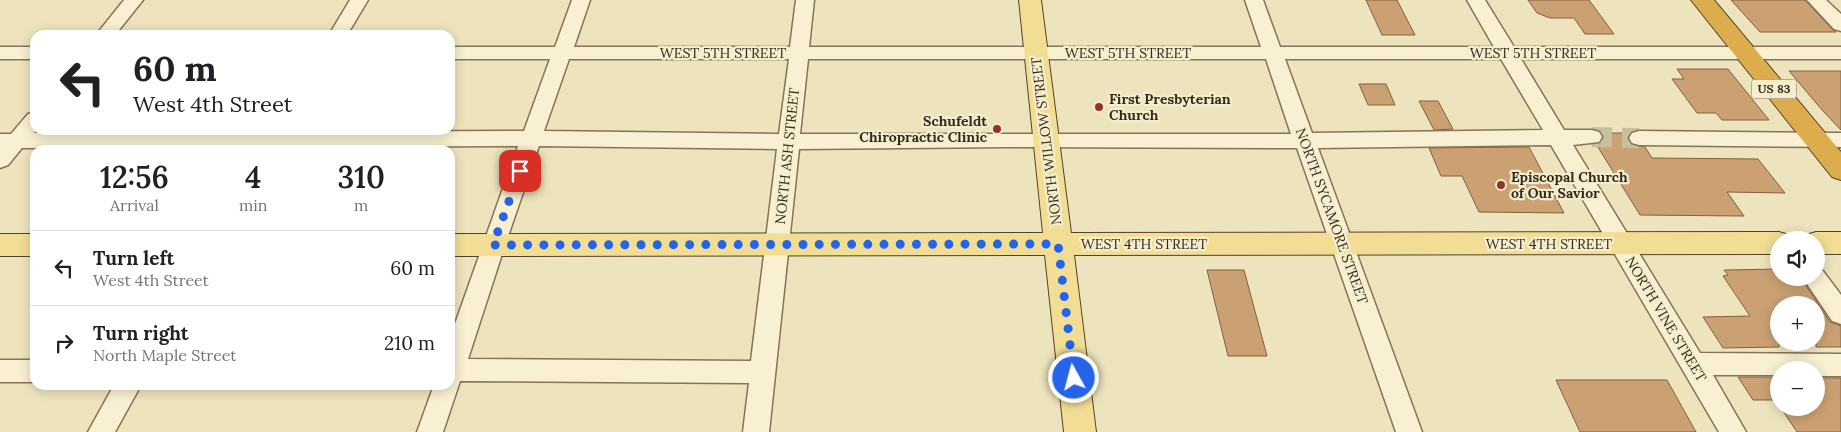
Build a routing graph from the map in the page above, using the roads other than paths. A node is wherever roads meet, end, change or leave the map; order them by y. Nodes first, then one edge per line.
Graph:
1 (134, 0) edge
2 (359, 0) edge
3 (581, 0) edge
4 (804, 0) edge
5 (1254, 0) edge
6 (1476, 0) edge
7 (1702, 0) edge
8 (1816, 0) edge
9 (1031, 8) edge
10 (1841, 25) edge
11 (109, 30) edge
12 (341, 30) edge
13 (1745, 52) junction
14 (1841, 52) edge
15 (0, 53) edge
16 (30, 53) edge
17 (455, 53) edge
18 (562, 53) junction
19 (798, 53) junction
20 (1036, 53) junction
21 (1273, 53) junction
22 (1508, 53) junction
23 (30, 123) edge
24 (1558, 137) junction
25 (1592, 137) tunnel mouth
26 (1639, 138) tunnel mouth
27 (531, 139) junction
28 (276, 140) edge
29 (1046, 140) junction
30 (1816, 140) junction
31 (1841, 140) edge
32 (8, 141) edge
33 (1305, 141) junction
34 (788, 142) junction
35 (0, 160) edge
36 (1841, 170) edge
37 (1841, 243) edge
38 (1058, 244) junction
39 (1342, 244) junction
40 (1622, 244) junction
41 (1770, 244) edge
42 (1825, 244) edge
43 (0, 245) edge
44 (30, 245) edge
45 (455, 245) edge
46 (493, 245) junction
47 (777, 245) junction
48 (1821, 286) edge
49 (1841, 314) edge
50 (455, 360) edge
51 (1693, 364) junction
52 (1841, 365) edge
53 (0, 371) edge
54 (30, 371) edge
55 (764, 373) junction
56 (455, 375) edge
57 (125, 390) edge
58 (445, 390) edge
59 (101, 432) edge
60 (430, 432) edge
61 (756, 432) edge
62 (1080, 432) edge
63 (1409, 432) edge
64 (1733, 432) edge

1 - 11 street
2 - 12 street
3 - 18 street
4 - 19 street, NORTH ASH STREET
5 - 21 street, NORTH SYCAMORE STREET
6 - 22 street, NORTH VINE STREET
7 - 13 highway, US 83
8 - 10 street
9 - 20 main road, NORTH WILLOW STREET
13 - 14 street, WEST 5TH STREET
13 - 22 street, WEST 5TH STREET
13 - 30 highway, US 83
15 - 16 street
17 - 18 street, WEST 5TH STREET
18 - 19 street, WEST 5TH STREET
18 - 27 street
19 - 20 street, WEST 5TH STREET
19 - 34 street, NORTH ASH STREET
20 - 21 street, WEST 5TH STREET
20 - 29 main road, NORTH WILLOW STREET
21 - 22 street, WEST 5TH STREET
21 - 33 street, NORTH SYCAMORE STREET
22 - 24 street, NORTH VINE STREET
23 - 32 street
24 - 25 street
24 - 33 street
24 - 40 street, NORTH VINE STREET
26 - 30 street
27 - 28 street
27 - 34 street
27 - 46 street
28 - 32 street
29 - 33 street
29 - 34 street
29 - 38 main road, NORTH WILLOW STREET
30 - 31 street
30 - 36 highway, US 83
32 - 35 street
33 - 39 street, NORTH SYCAMORE STREET
34 - 47 street, NORTH ASH STREET
37 - 42 main road
38 - 39 main road, WEST 4TH STREET
38 - 47 main road, WEST 4TH STREET
38 - 62 main road, NORTH WILLOW STREET
39 - 40 main road, WEST 4TH STREET
39 - 63 street, NORTH SYCAMORE STREET
40 - 41 main road, WEST 4TH STREET
40 - 51 street, NORTH VINE STREET
43 - 44 main road
45 - 46 main road, WEST 4TH STREET
46 - 47 main road, WEST 4TH STREET
46 - 50 street
47 - 55 street, NORTH ASH STREET
48 - 49 street
51 - 52 street
51 - 64 street, NORTH VINE STREET
53 - 54 street
55 - 56 street
55 - 61 street, NORTH ASH STREET
57 - 59 street
58 - 60 street

